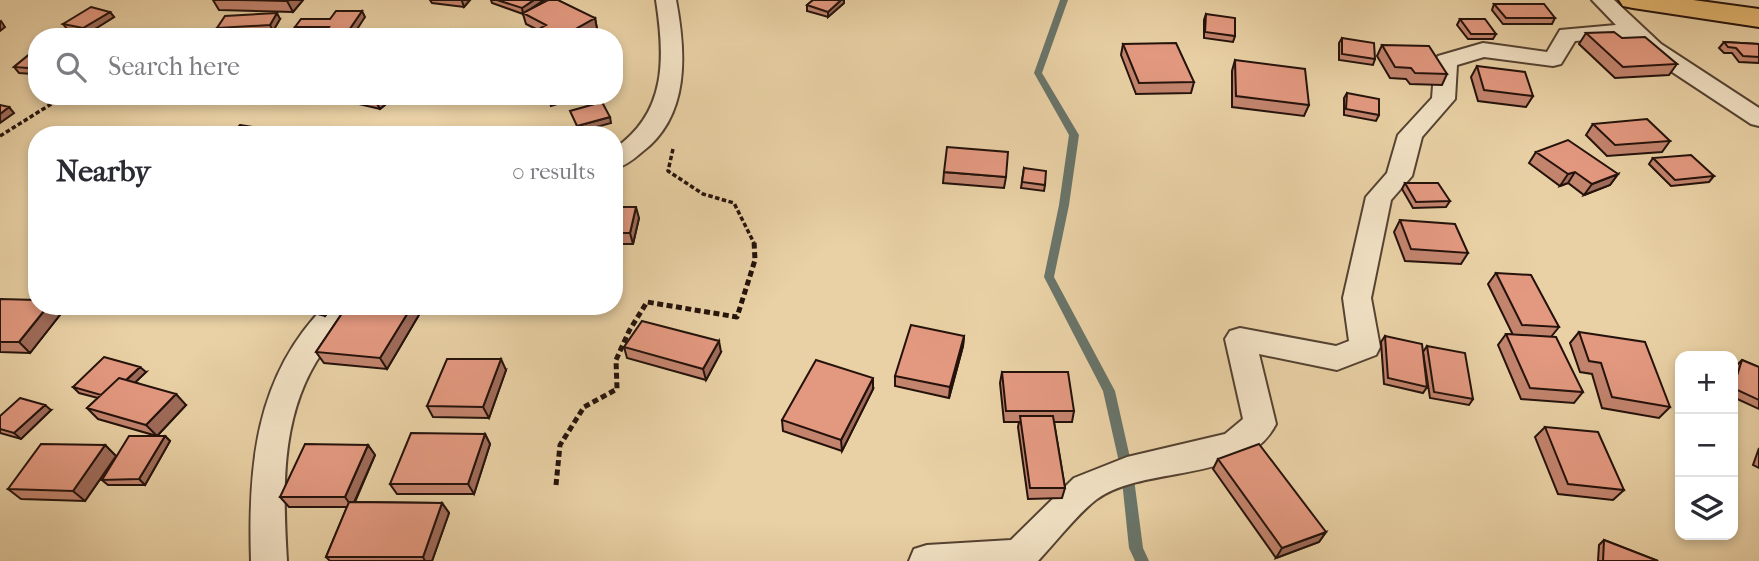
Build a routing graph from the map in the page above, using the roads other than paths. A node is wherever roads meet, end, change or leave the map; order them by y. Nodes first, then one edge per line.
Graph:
1 (666, 0) edge
2 (1602, 0) edge
3 (1632, 15) edge
4 (1759, 18) edge
5 (1759, 119) edge
6 (623, 154) edge
7 (336, 315) edge
8 (1018, 559) edge
9 (269, 561) edge
10 (927, 561) edge

1 - 6 street
2 - 3 street
3 - 4 main road
3 - 5 street
3 - 8 street
7 - 9 street
8 - 10 street

